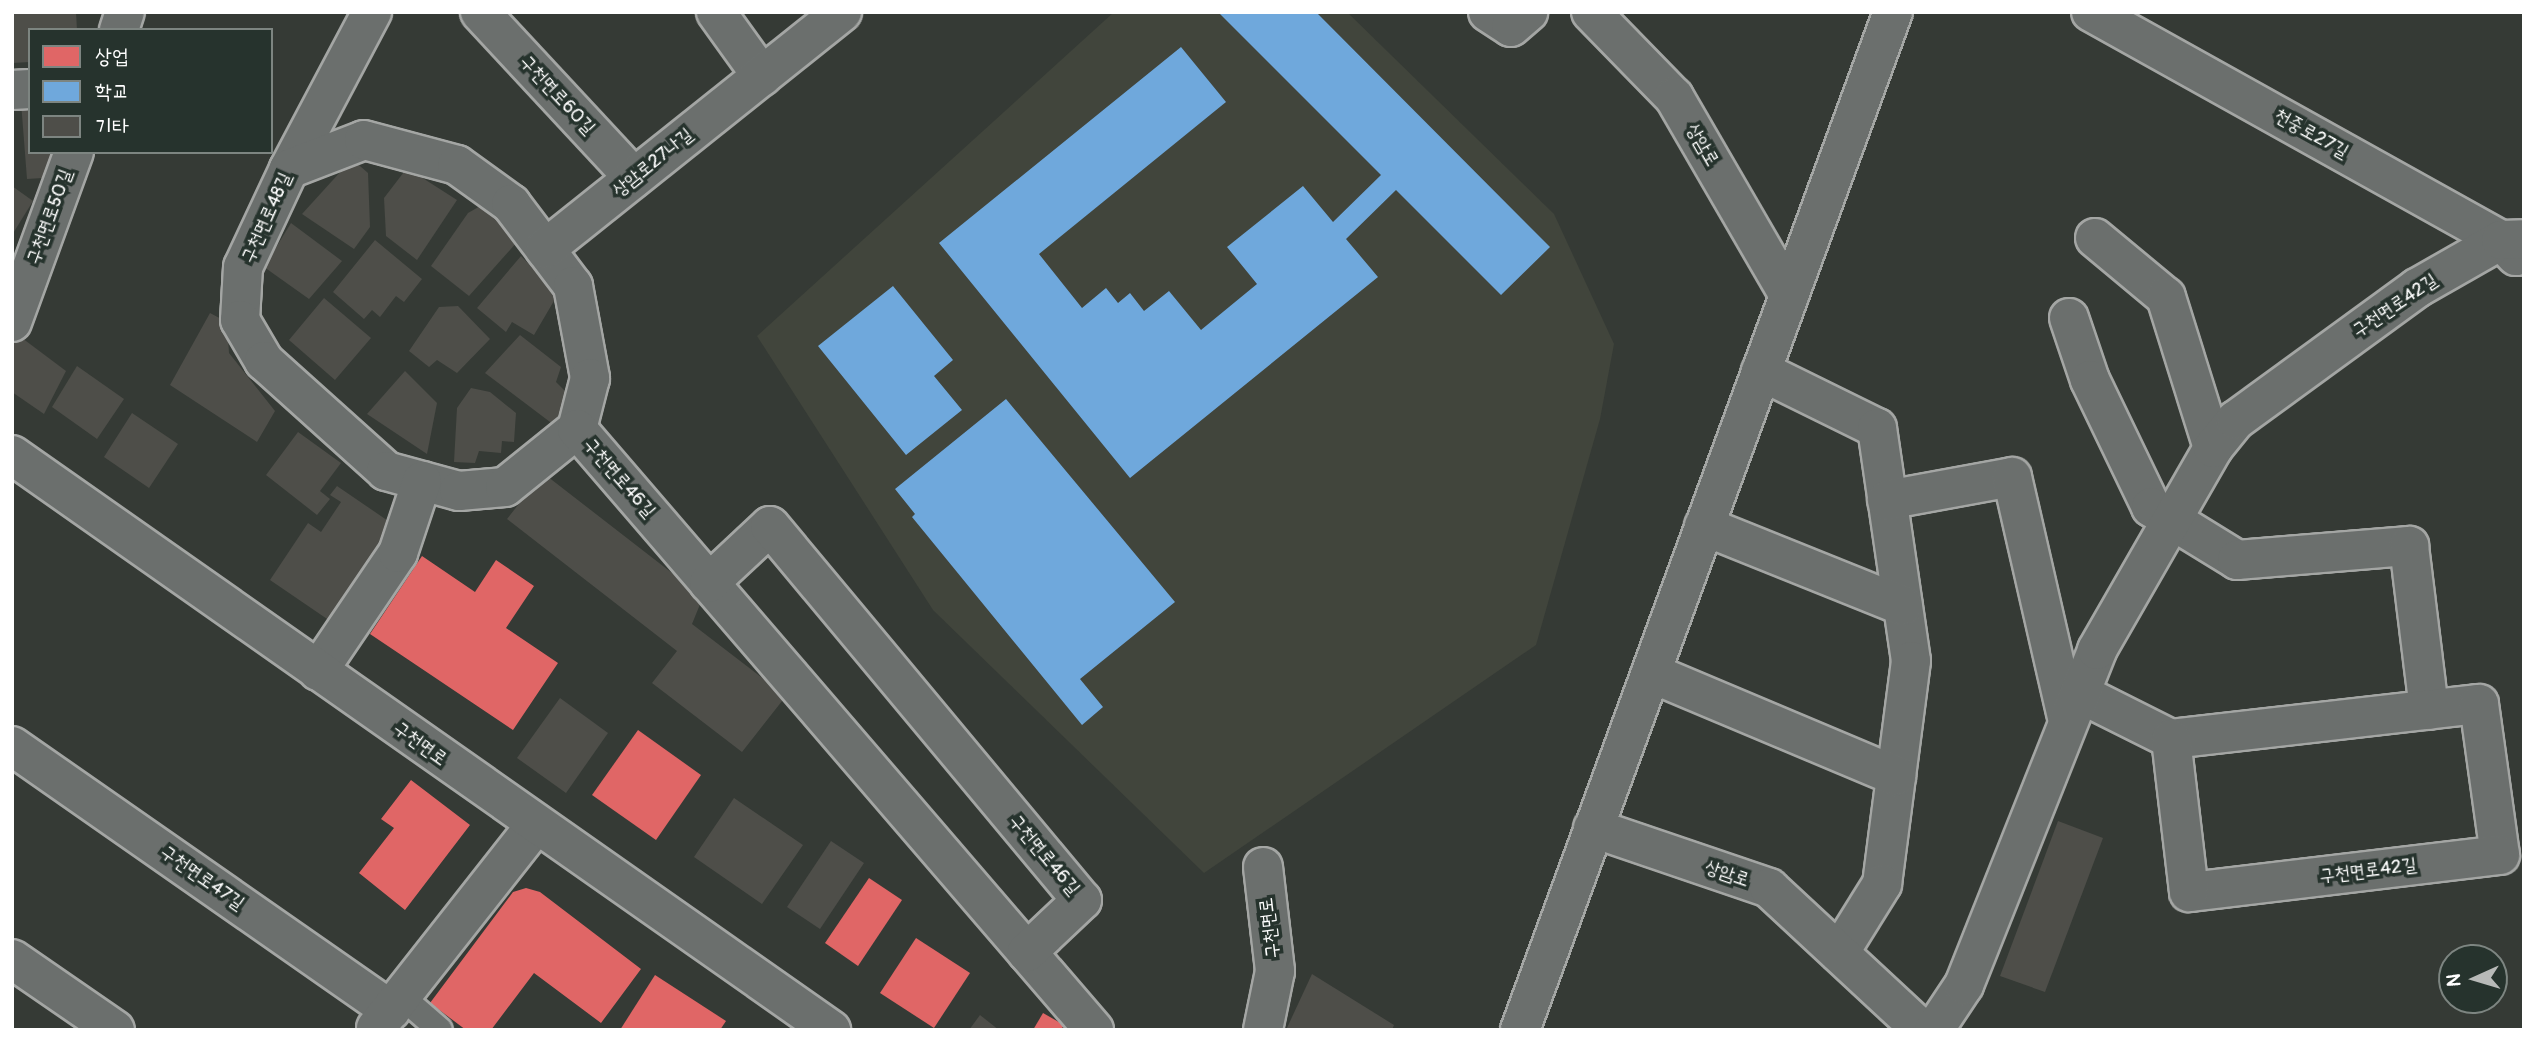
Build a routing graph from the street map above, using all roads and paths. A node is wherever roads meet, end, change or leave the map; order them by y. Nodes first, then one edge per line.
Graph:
1 (372, 12) edge
2 (480, 12) edge
3 (716, 12) edge
4 (842, 12) edge
5 (1488, 12) edge
6 (1528, 12) edge
7 (1591, 12) edge
8 (1893, 12) edge
9 (2091, 12) edge
10 (762, 76) junction
11 (73, 154) edge
12 (289, 169) junction
13 (634, 177) junction
14 (2095, 238) dead end
15 (2516, 248) edge
16 (545, 249) junction
17 (1789, 295) junction
18 (2069, 318) dead end
19 (12, 322) edge
20 (1761, 371) junction
21 (577, 429) junction
22 (2213, 448) junction
23 (12, 455) edge
24 (422, 481) junction
25 (1887, 500) junction
26 (2174, 522) junction
27 (1704, 526) junction
28 (709, 583) junction
29 (1903, 606) junction
30 (318, 671) junction
31 (1651, 673) junction
32 (2074, 707) junction
33 (2429, 710) junction
34 (2171, 739) junction
35 (12, 746) edge
36 (1896, 776) junction
37 (534, 826) junction
38 (1593, 828) junction
39 (1263, 867) dead end
40 (1027, 952) junction
41 (1839, 953) junction
42 (12, 959) edge
43 (389, 1012) edge
44 (115, 1030) edge
45 (440, 1030) edge
46 (831, 1030) edge
47 (1094, 1030) edge
48 (1263, 1030) edge
49 (1520, 1030) edge
50 (1922, 1030) edge
51 (1934, 1030) edge

1 - 12 street, 구천면로48길
2 - 13 street, 구천면로60길
3 - 10 street
4 - 10 street, 상암로27나길
5 - 6 street
7 - 17 street, 상암로
8 - 17 street
9 - 15 street, 천중로27길
10 - 13 street, 상암로27나길
11 - 19 street, 구천면로50길
12 - 16 street, 구천면로46길
12 - 24 street, 구천면로48길
13 - 16 street, 상암로27나길
14 - 22 street
15 - 22 street, 구천면로42길
16 - 21 street, 구천면로46길
17 - 20 street
18 - 26 street
20 - 25 street
20 - 27 street
21 - 24 street, 구천면로48길
21 - 28 street, 구천면로46길
22 - 26 street, 구천면로42길
23 - 30 street, 구천면로
24 - 30 street
25 - 29 street
25 - 32 street
26 - 32 street, 구천면로42길
26 - 33 street
27 - 29 street
27 - 31 street
28 - 40 street, 구천면로46길
28 - 40 street, 구천면로46길
29 - 36 street
30 - 37 street, 구천면로
31 - 36 street
31 - 38 street
32 - 34 street
32 - 51 street, 구천면로42길
33 - 34 street, 구천면로42길
33 - 34 street, 구천면로42길
35 - 43 street, 구천면로47길
36 - 41 street
37 - 43 street
37 - 46 street, 구천면로
38 - 41 street, 상암로
38 - 49 street
39 - 48 street, 구천면로
40 - 47 street, 구천면로46길
41 - 50 street, 상암로
42 - 44 street
43 - 45 lane, 구천면로47길

